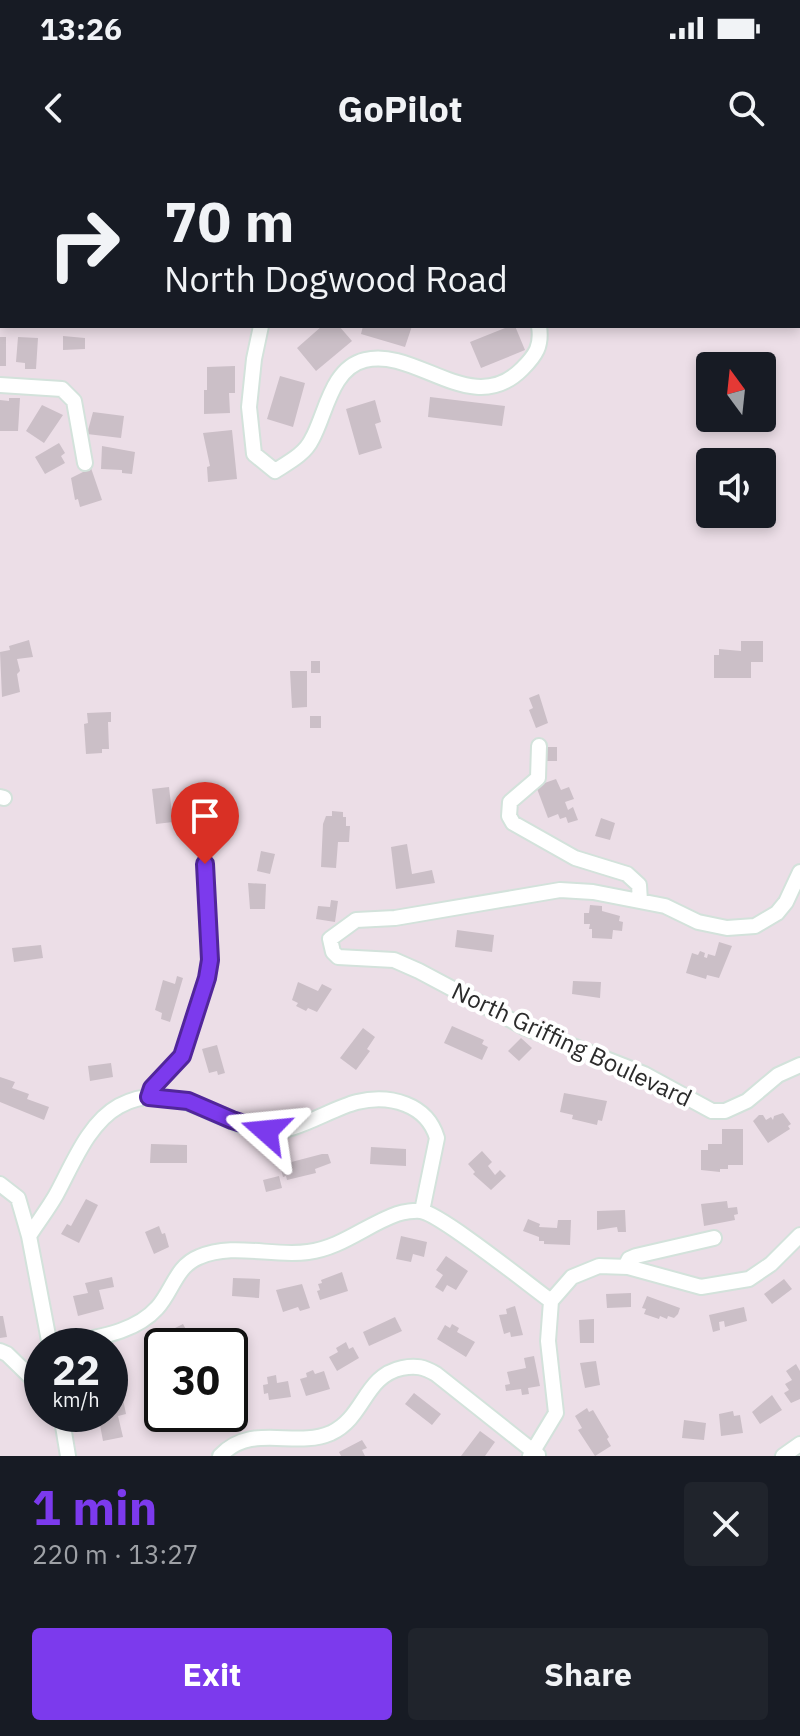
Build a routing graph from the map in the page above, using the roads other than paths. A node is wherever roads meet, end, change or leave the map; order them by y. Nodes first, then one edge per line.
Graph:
1 (261, 328) edge
2 (539, 328) edge
3 (0, 385) edge
4 (85, 463) dead end
5 (539, 746) dead end
6 (205, 864) dead end
7 (800, 872) edge
8 (640, 901) junction
9 (800, 1065) edge
10 (149, 1097) junction
11 (0, 1184) edge
12 (422, 1211) junction
13 (800, 1235) edge
14 (29, 1236) junction
15 (714, 1238) dead end
16 (625, 1267) junction
17 (551, 1301) junction
18 (47, 1328) edge
19 (126, 1328) edge
20 (0, 1351) edge
21 (24, 1371) edge
22 (64, 1432) edge
23 (800, 1444) edge
24 (242, 1449) edge
25 (534, 1454) edge
26 (68, 1456) edge
27 (220, 1456) edge
28 (783, 1456) edge

1 - 2 street
3 - 4 street
5 - 8 street
6 - 10 street
7 - 8 street, North Griffing Boulevard
8 - 9 street, North Griffing Boulevard
10 - 12 street
10 - 14 street
11 - 14 street
12 - 17 street
12 - 19 street
13 - 16 street
14 - 18 street
15 - 16 street
16 - 17 street
17 - 25 street
20 - 21 street
22 - 26 street
23 - 28 street
24 - 25 street
24 - 27 street

